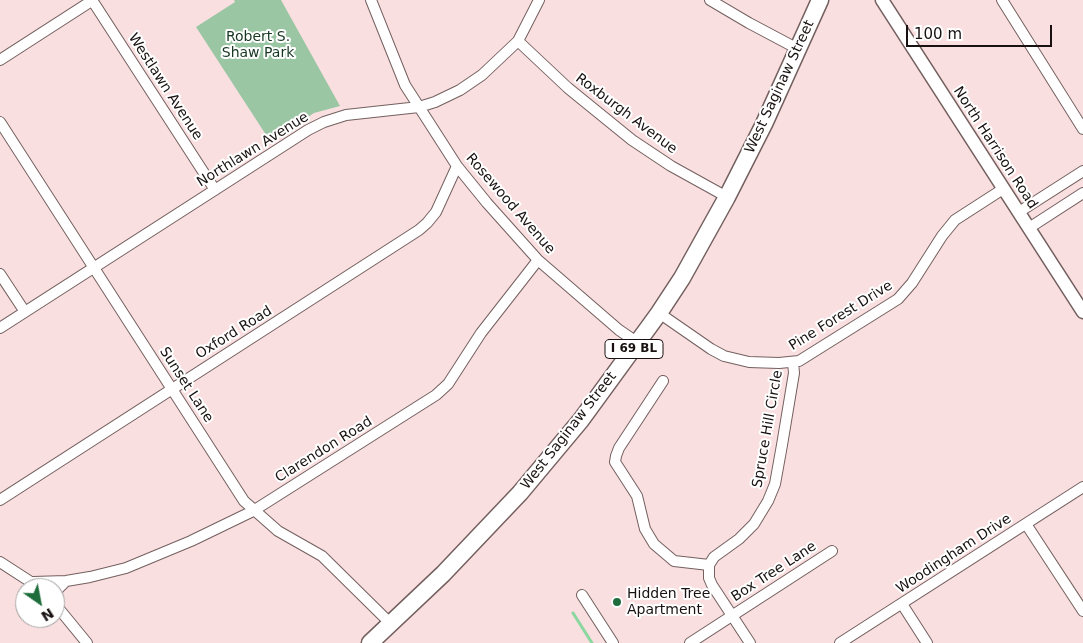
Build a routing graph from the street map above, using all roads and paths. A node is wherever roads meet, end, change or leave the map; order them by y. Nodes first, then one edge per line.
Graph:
1 (93, 0) edge
2 (371, 0) edge
3 (539, 0) edge
4 (710, 0) edge
5 (820, 0) edge
6 (882, 0) edge
7 (1002, 0) edge
8 (518, 41) junction
9 (798, 49) junction
10 (0, 60) edge
11 (419, 107) junction
12 (0, 122) edge
13 (1083, 129) edge
14 (457, 166) junction
15 (1083, 172) edge
16 (1004, 189) junction
17 (215, 190) junction
18 (1083, 193) edge
19 (727, 197) junction
20 (1019, 212) junction
21 (1029, 228) junction
22 (538, 260) junction
23 (94, 268) junction
24 (0, 274) edge
25 (25, 312) junction
26 (1083, 312) edge
27 (659, 313) junction
28 (0, 328) edge
29 (638, 343) junction
30 (793, 362) junction
31 (663, 381) dead end
32 (172, 388) junction
33 (1083, 487) edge
34 (0, 500) edge
35 (254, 511) junction
36 (1026, 524) junction
37 (832, 551) dead end
38 (0, 562) edge
39 (709, 565) junction
40 (25, 578) edge
41 (66, 581) edge
42 (582, 595) dead end
43 (902, 604) junction
44 (1083, 611) edge
45 (65, 614) edge
46 (731, 615) junction
47 (391, 624) junction
48 (87, 643) edge
49 (370, 643) edge
50 (613, 643) edge
51 (690, 643) edge
52 (750, 643) edge
53 (840, 643) edge
54 (927, 643) edge

1 - 10 street
1 - 17 street, Westlawn Avenue
2 - 11 street, Rosewood Avenue
3 - 8 street, Northlawn Avenue
4 - 9 street
5 - 9 main road, West Saginaw Street / I 69 BL
6 - 16 street, North Harrison Road
7 - 13 street
8 - 11 street, Northlawn Avenue
8 - 19 street, Roxburgh Avenue
9 - 19 main road, West Saginaw Street / I 69 BL
11 - 14 street, Rosewood Avenue
11 - 17 street, Northlawn Avenue
12 - 23 street, Sunset Lane
14 - 22 street, Rosewood Avenue
14 - 32 street, Oxford Road
15 - 20 street
16 - 20 street, North Harrison Road
16 - 30 street, Pine Forest Drive
17 - 23 street, Northlawn Avenue
18 - 21 street
19 - 27 main road, West Saginaw Street / I 69 BL
20 - 21 street, North Harrison Road
21 - 26 street, North Harrison Road
22 - 29 street, Rosewood Avenue
22 - 35 street, Clarendon Road
23 - 25 street, Northlawn Avenue
23 - 32 street, Sunset Lane
24 - 25 street
25 - 28 street, Northlawn Avenue
27 - 29 main road, West Saginaw Street / I 69 BL
27 - 30 street, Pine Forest Drive
29 - 47 main road, West Saginaw Street / I 69 BL
30 - 39 street, Spruce Hill Circle
31 - 39 street
32 - 34 street, Oxford Road
32 - 35 street, Sunset Lane
33 - 36 street, Woodingham Drive
35 - 41 street, Clarendon Road
35 - 47 street, Sunset Lane
36 - 43 street, Woodingham Drive
36 - 44 street
37 - 46 street, Box Tree Lane
38 - 40 street
39 - 46 street
42 - 50 street
43 - 53 street, Woodingham Drive
43 - 54 street
45 - 48 street
46 - 51 street, Box Tree Lane
46 - 52 street
47 - 49 main road, West Saginaw Street / I 69 BL

